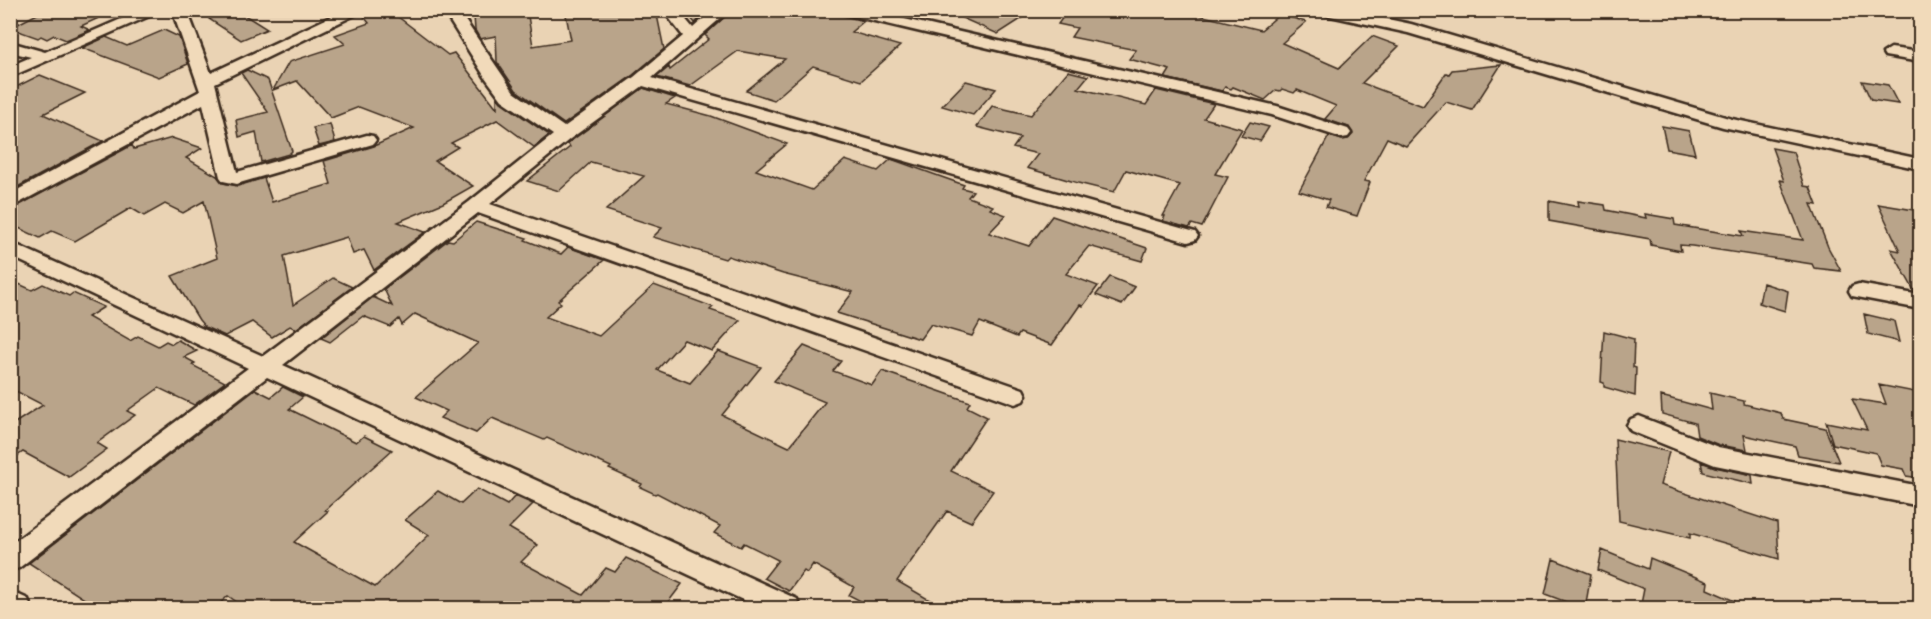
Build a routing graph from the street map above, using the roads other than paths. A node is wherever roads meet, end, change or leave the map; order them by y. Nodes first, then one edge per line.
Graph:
1 (156, 10) edge
2 (179, 10) edge
3 (358, 10) edge
4 (450, 10) edge
5 (670, 10) edge
6 (723, 10) edge
7 (845, 10) edge
8 (1321, 10) edge
9 (691, 35) junction
10 (10, 47) edge
11 (1891, 53) dead end
12 (43, 56) junction
13 (1920, 57) edge
14 (10, 72) edge
15 (640, 80) junction
16 (207, 88) junction
17 (1342, 134) dead end
18 (564, 135) junction
19 (367, 140) dead end
20 (1920, 164) edge
21 (10, 201) edge
22 (476, 206) junction
23 (1188, 236) dead end
24 (10, 248) edge
25 (1859, 291) dead end
26 (1920, 302) edge
27 (264, 367) junction
28 (1015, 395) dead end
29 (1639, 425) dead end
30 (1920, 496) edge
31 (10, 560) edge
32 (10, 603) edge
33 (18, 609) edge
34 (787, 609) edge

1 - 12 street
2 - 16 street
3 - 16 street
4 - 18 street
5 - 9 street
6 - 9 street
7 - 17 street
8 - 20 street
9 - 15 street
10 - 12 street
11 - 13 street
12 - 14 street
15 - 18 street
15 - 23 street
16 - 19 street
16 - 21 street
18 - 22 street
22 - 27 street
22 - 28 street
24 - 27 street
25 - 26 street
27 - 31 street
27 - 34 street
29 - 30 street
32 - 33 street

